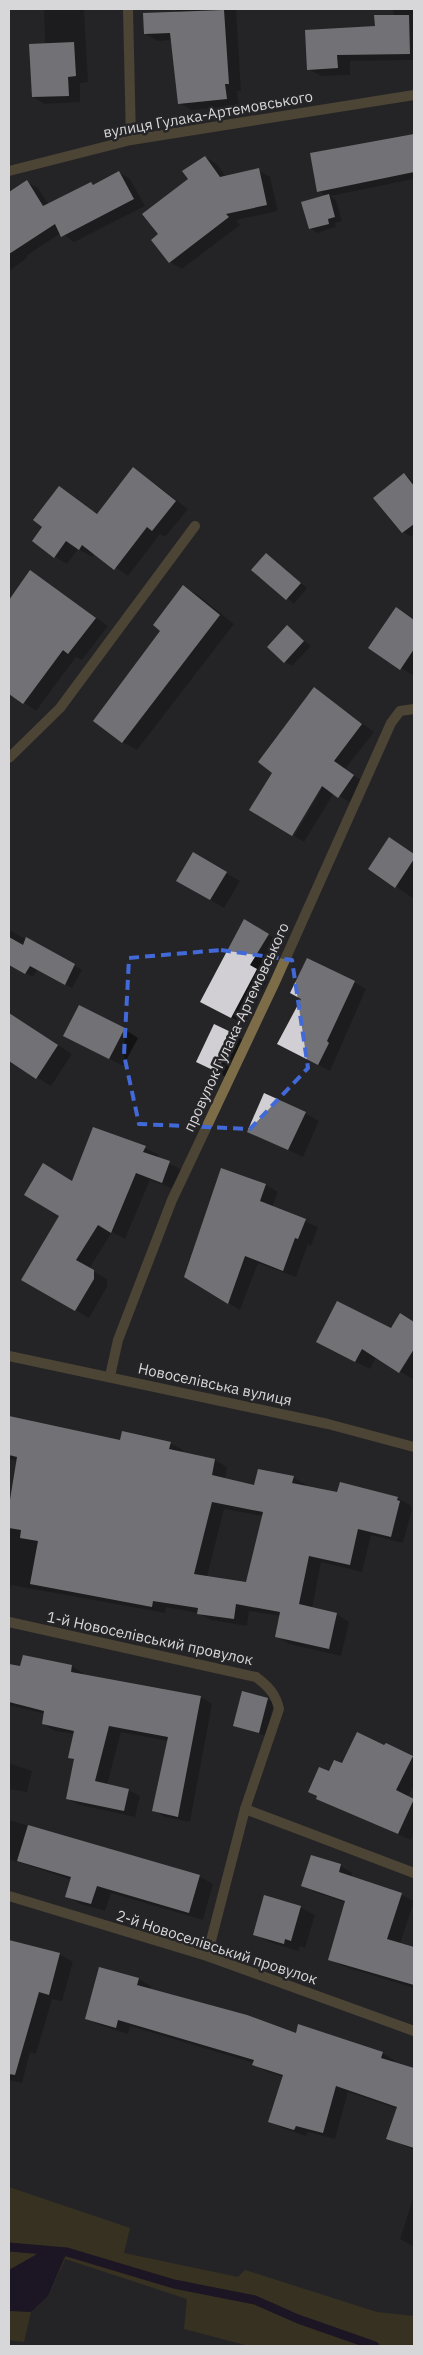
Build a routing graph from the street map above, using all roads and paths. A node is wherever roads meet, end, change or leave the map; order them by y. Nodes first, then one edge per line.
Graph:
1 (128, 9) edge
2 (414, 95) edge
3 (131, 140) junction
4 (9, 171) edge
5 (194, 526) dead end
6 (414, 709) edge
7 (9, 758) edge
8 (9, 1356) edge
9 (110, 1376) junction
10 (414, 1447) edge
11 (9, 1622) edge
12 (245, 1808) junction
13 (414, 1873) edge
14 (9, 1896) edge
15 (207, 1956) junction
16 (414, 2031) edge

1 - 3 street
2 - 3 street, вулиця Гулака-Артемовського
3 - 4 street, вулиця Гулака-Артемовського
5 - 7 street
6 - 9 street, провулок Гулака-Артемовського
8 - 9 street, Новоселівська вулиця
9 - 10 street, Новоселівська вулиця
11 - 12 street, 1-й Новоселівський провулок
12 - 13 street
12 - 15 street, 1-й Новоселівський провулок
14 - 15 street, 2-й Новоселівський провулок
15 - 16 street, 2-й Новоселівський провулок

